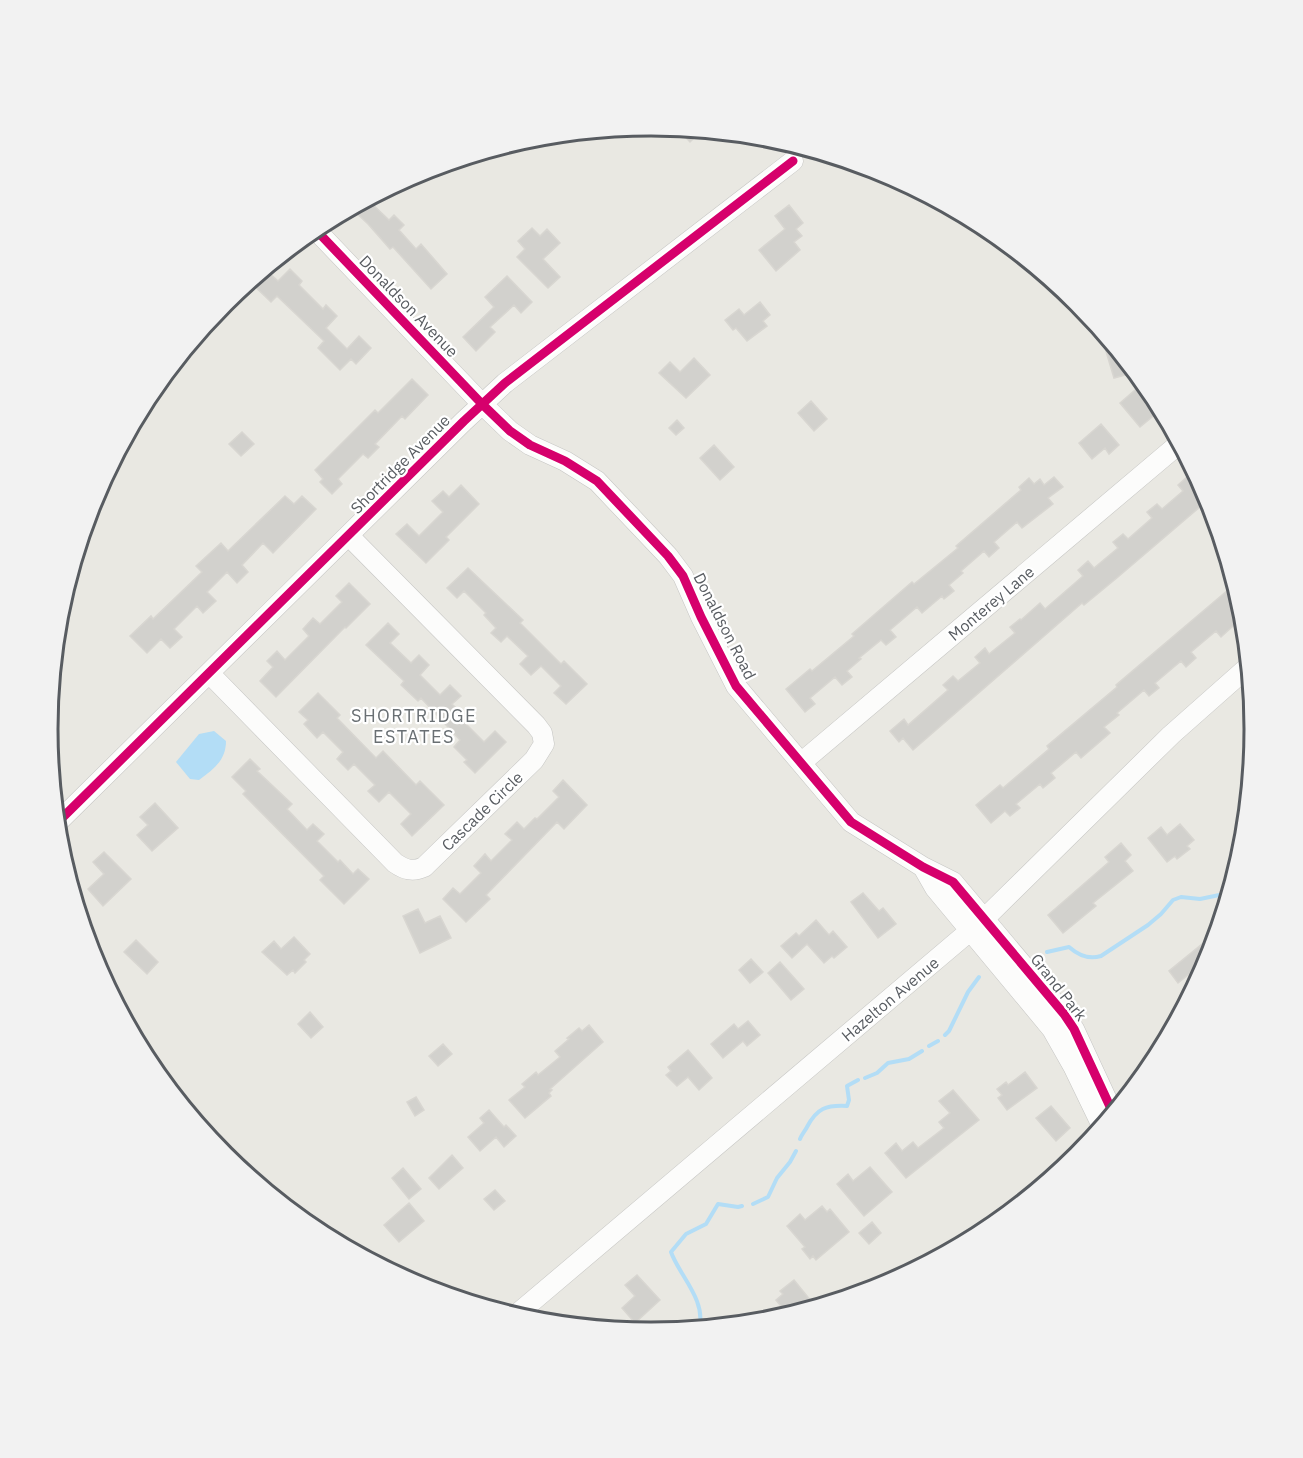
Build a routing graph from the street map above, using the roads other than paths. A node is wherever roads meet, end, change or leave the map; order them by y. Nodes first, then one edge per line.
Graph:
1 (793, 161) dead end
2 (322, 236) edge
3 (482, 404) junction
4 (1173, 448) edge
5 (349, 536) junction
6 (209, 673) junction
7 (1241, 673) edge
8 (802, 762) junction
9 (65, 815) edge
10 (977, 925) junction
11 (1067, 1034) junction
12 (1109, 1106) edge
13 (1099, 1118) edge
14 (525, 1308) edge

1 - 3 street, Shortridge Avenue
2 - 3 street, Donaldson Avenue
3 - 5 street, Shortridge Avenue
3 - 8 street, Donaldson Road
4 - 8 street, Monterey Lane
5 - 6 street, Shortridge Avenue
5 - 6 street, Cascade Circle
6 - 9 street, Shortridge Avenue
7 - 10 street, Hazelton Avenue
8 - 10 street, Donaldson Road
10 - 11 street, Grand Park
10 - 14 street, Hazelton Avenue
11 - 12 street, Grand Park
11 - 13 street, Grand Park

